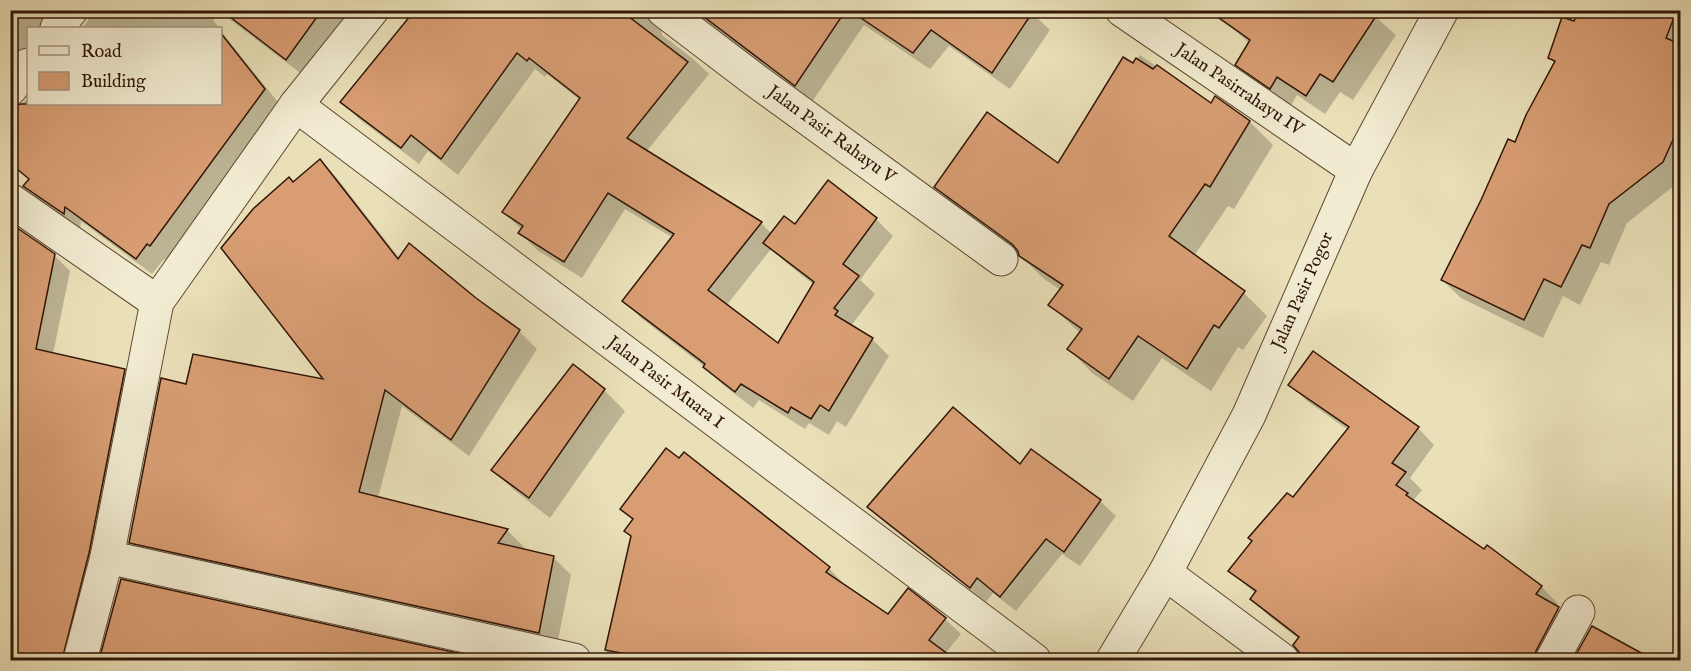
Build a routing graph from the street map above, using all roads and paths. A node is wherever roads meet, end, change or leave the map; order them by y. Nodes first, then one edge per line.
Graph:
1 (71, 10) edge
2 (372, 10) edge
3 (663, 10) edge
4 (1122, 10) edge
5 (1442, 10) edge
6 (58, 27) edge
7 (27, 66) edge
8 (10, 88) edge
9 (296, 105) junction
10 (1356, 170) junction
11 (10, 200) edge
12 (1001, 258) dead end
13 (157, 302) junction
14 (107, 557) junction
15 (1165, 573) junction
16 (1578, 612) dead end
17 (81, 660) edge
18 (574, 660) edge
19 (1034, 660) edge
20 (1113, 660) edge
21 (1282, 660) edge
22 (1552, 660) edge

1 - 6 street
2 - 9 street
3 - 12 street, Jalan Pasir Rahayu V
4 - 10 street, Jalan Pasirrahayu IV
5 - 10 street, Jalan Pasir Pogor
7 - 8 street
9 - 13 street
9 - 19 street, Jalan Pasir Muara I
10 - 15 street, Jalan Pasir Pogor
11 - 13 street
13 - 14 street
14 - 17 street
14 - 18 street
15 - 20 street, Jalan Pasir Pogor
15 - 21 street
16 - 22 street

